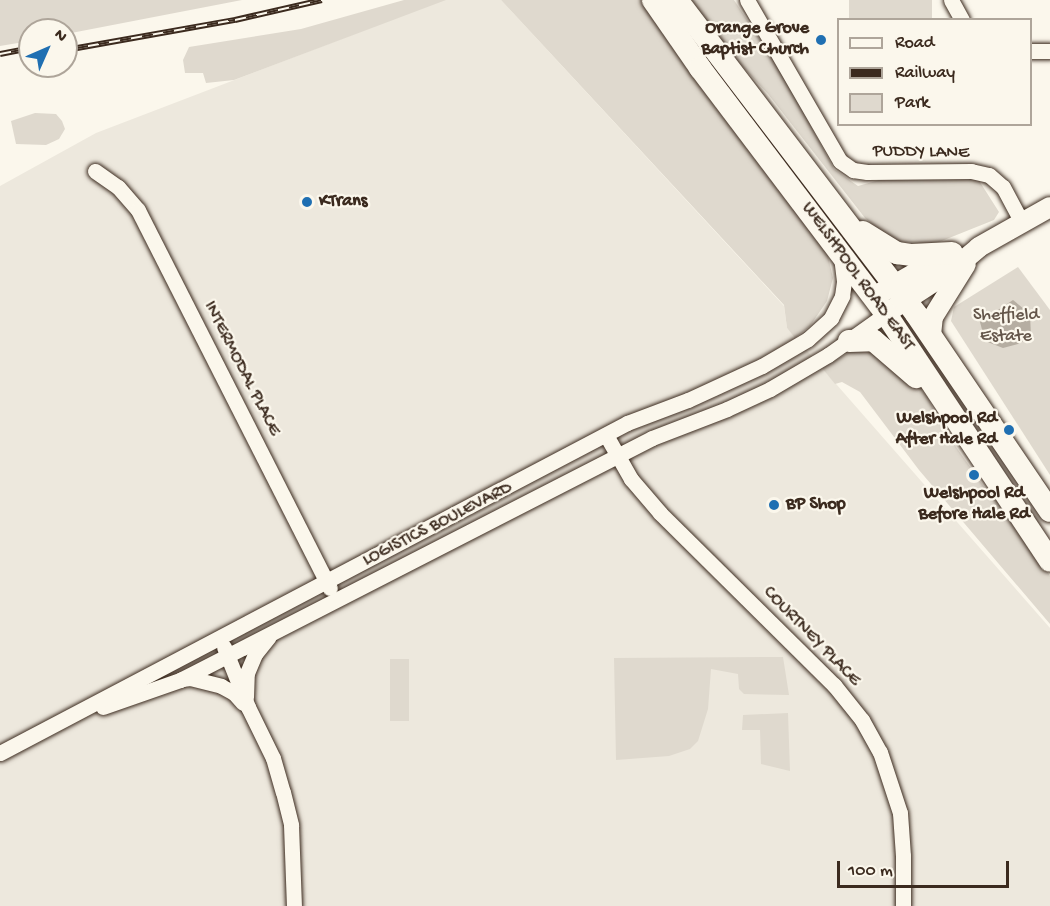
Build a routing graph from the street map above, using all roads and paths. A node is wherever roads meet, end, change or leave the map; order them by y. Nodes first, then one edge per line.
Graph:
1 (653, 0) edge
2 (677, 0) edge
3 (747, 0) edge
4 (951, 0) edge
5 (961, 18) edge
6 (1032, 51) edge
7 (1050, 51) edge
8 (95, 171) dead end
9 (1050, 207) edge
10 (847, 220) junction
11 (1022, 222) junction
12 (840, 250) junction
13 (967, 251) junction
14 (900, 292) junction
15 (880, 306) junction
16 (931, 335) junction
17 (849, 341) junction
18 (606, 435) junction
19 (617, 457) junction
20 (1011, 504) junction
21 (1050, 511) edge
22 (1050, 561) edge
23 (326, 582) junction
24 (336, 599) junction
25 (286, 625) junction
26 (219, 636) junction
27 (228, 655) junction
28 (182, 679) junction
29 (248, 707) junction
30 (61, 722) junction
31 (0, 753) edge
32 (294, 906) edge
33 (903, 906) edge

1 - 12 highway, WELSHPOOL ROAD EAST
2 - 10 highway, WELSHPOOL ROAD EAST
3 - 11 street, PUDDY LANE
4 - 5 street
6 - 7 street
8 - 23 street, INTERMODAL PLACE
9 - 11 main road
10 - 13 highway
10 - 14 highway, WELSHPOOL ROAD EAST
11 - 13 main road
12 - 15 highway, WELSHPOOL ROAD EAST
12 - 18 street, LOGISTICS BOULEVARD
13 - 14 main road
13 - 16 main road
14 - 15 main road
14 - 16 highway, WELSHPOOL ROAD EAST
15 - 17 street, LOGISTICS BOULEVARD
15 - 20 highway, WELSHPOOL ROAD EAST
16 - 21 highway, WELSHPOOL ROAD EAST
17 - 19 street, LOGISTICS BOULEVARD
17 - 20 highway
18 - 19 street, COURTNEY PLACE
18 - 23 street, LOGISTICS BOULEVARD
19 - 24 street, LOGISTICS BOULEVARD
19 - 33 street, COURTNEY PLACE
20 - 22 highway, WELSHPOOL ROAD EAST
23 - 24 street, INTERMODAL PLACE
23 - 26 street, LOGISTICS BOULEVARD
24 - 25 street, LOGISTICS BOULEVARD
25 - 27 street, LOGISTICS BOULEVARD
25 - 29 street
26 - 27 street
26 - 30 street, LOGISTICS BOULEVARD
27 - 28 street, LOGISTICS BOULEVARD
27 - 29 street
28 - 29 street
28 - 30 street, LOGISTICS BOULEVARD
29 - 32 street
30 - 31 street, LOGISTICS BOULEVARD

